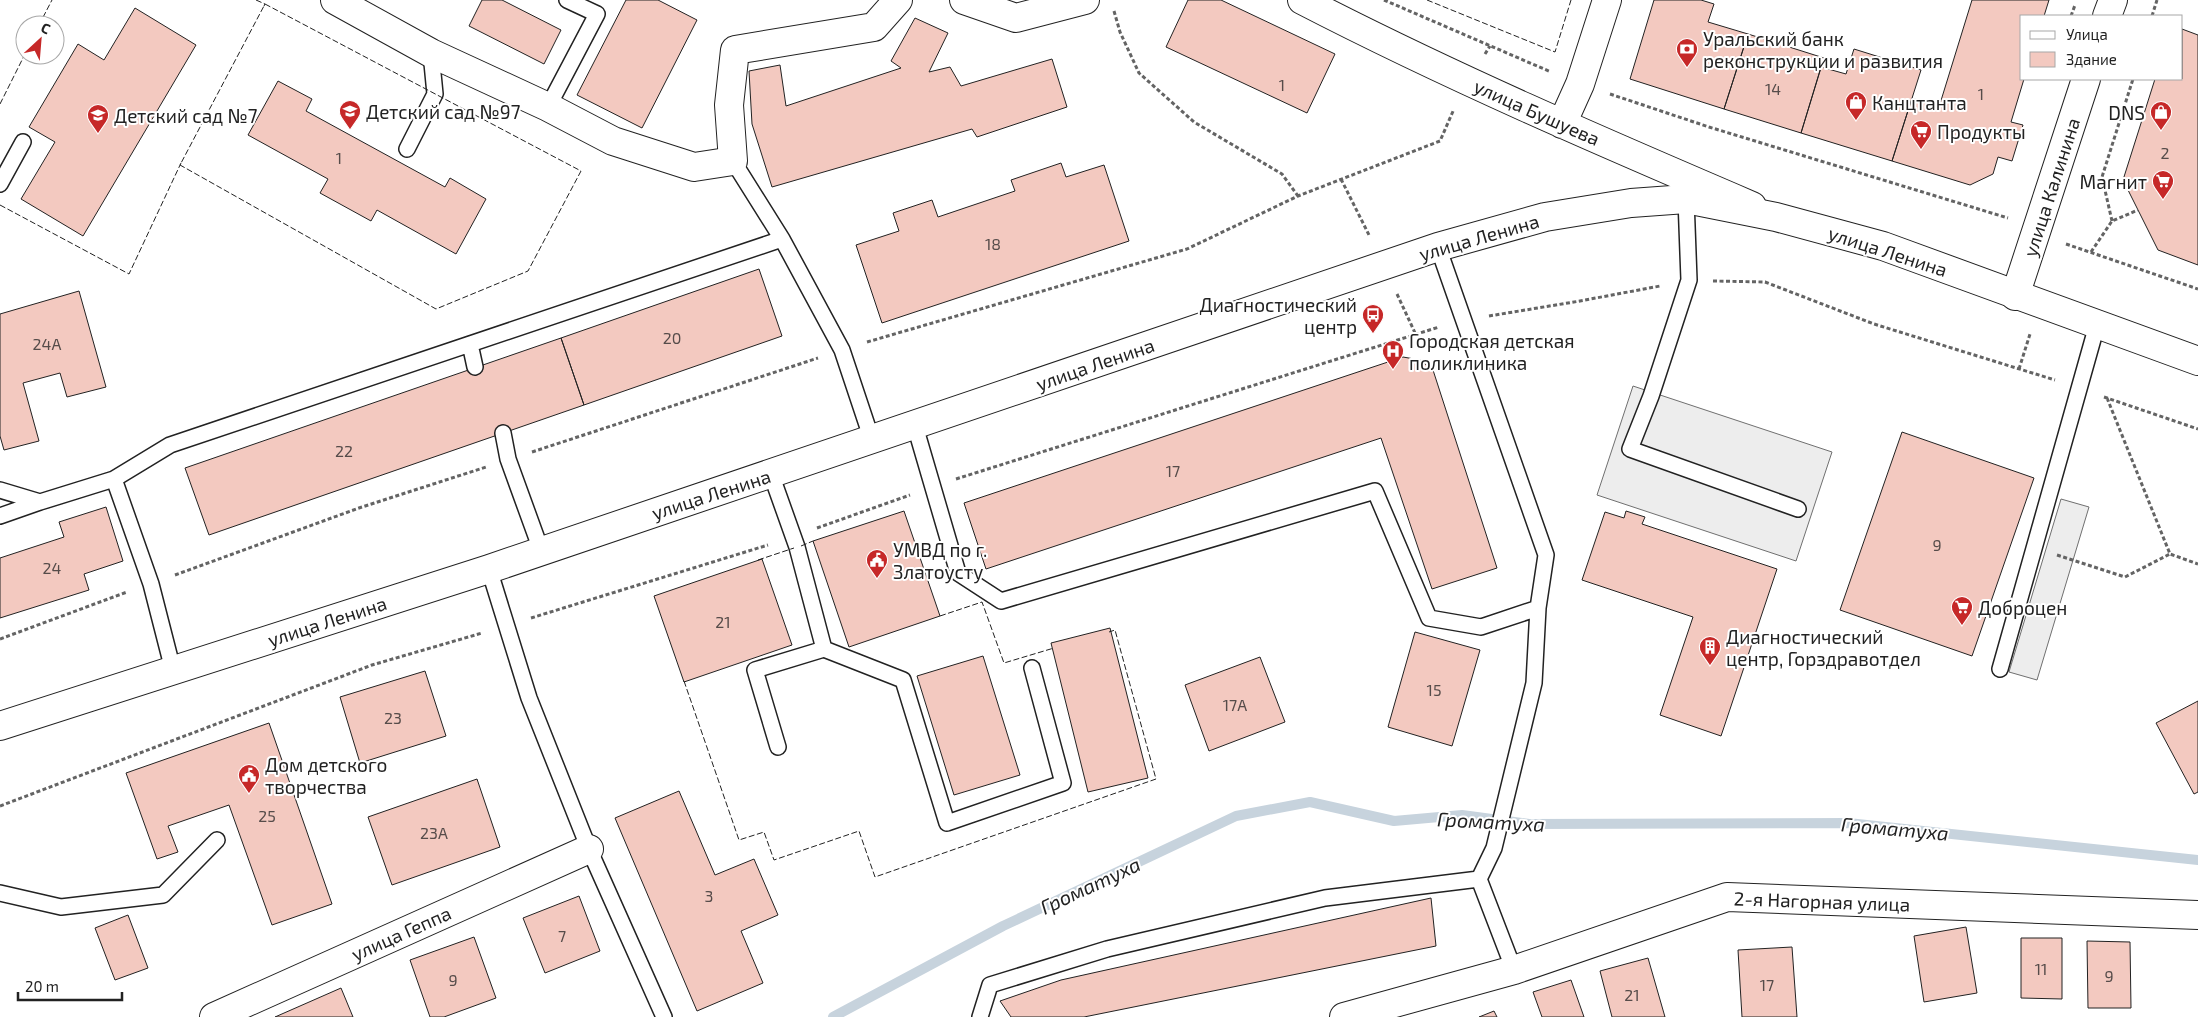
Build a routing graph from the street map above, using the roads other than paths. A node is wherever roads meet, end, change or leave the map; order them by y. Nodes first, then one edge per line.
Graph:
1 (335, 0) edge
2 (567, 0) edge
3 (898, 0) edge
4 (964, 0) edge
5 (1085, 0) edge
6 (1302, 0) edge
7 (1607, 0) edge
8 (2113, 0) edge
9 (2107, 15) edge
10 (431, 53) junction
11 (2086, 80) edge
12 (548, 107) junction
13 (1562, 124) junction
14 (23, 142) dead end
15 (407, 149) dead end
16 (733, 161) junction
17 (0, 184) edge
18 (1686, 199) junction
19 (1776, 217) junction
20 (782, 239) junction
21 (1438, 247) junction
22 (2015, 296) junction
23 (2097, 325) junction
24 (470, 344) junction
25 (2198, 361) edge
26 (474, 368) dead end
27 (915, 426) junction
28 (504, 433) dead end
29 (872, 440) junction
30 (771, 474) junction
31 (114, 479) junction
32 (0, 490) edge
33 (40, 502) junction
34 (1798, 509) dead end
35 (0, 516) edge
36 (541, 550) junction
37 (489, 569) junction
38 (1538, 608) junction
39 (824, 649) junction
40 (1032, 668) dead end
41 (2000, 669) dead end
42 (173, 670) junction
43 (0, 726) edge
44 (778, 747) dead end
45 (217, 840) dead end
46 (589, 849) junction
47 (1479, 879) junction
48 (0, 893) edge
49 (2198, 915) edge
50 (1514, 970) junction
51 (214, 1017) edge
52 (664, 1017) edge
53 (980, 1017) edge
54 (1344, 1017) edge

1 - 10 street
2 - 12 lane
3 - 16 street
4 - 5 street
6 - 13 street, улица Бушуева
7 - 13 street
8 - 9 street
10 - 12 street
10 - 15 lane
11 - 22 street, улица Калинина
12 - 16 street
13 - 19 street, улица Бушуева
14 - 17 lane
16 - 20 lane
18 - 19 street, улица Ленина
18 - 21 street, улица Ленина
18 - 34 lane
19 - 22 street, улица Ленина
20 - 24 lane
20 - 29 lane
21 - 27 street, улица Ленина
21 - 38 lane
22 - 23 street, улица Ленина
23 - 25 street, улица Ленина
23 - 41 lane
24 - 26 lane
24 - 31 lane
27 - 29 street, улица Ленина
27 - 38 lane
28 - 36 lane
29 - 30 street, улица Ленина
30 - 36 street, улица Ленина
30 - 39 lane
31 - 33 lane
31 - 42 lane
32 - 33 lane
33 - 35 lane
36 - 37 street, улица Ленина
37 - 42 street, улица Ленина
37 - 46 lane
38 - 47 lane
39 - 40 lane
39 - 44 lane
42 - 43 street, улица Ленина
45 - 48 lane
46 - 51 street, улица Геппа
46 - 52 lane
47 - 50 lane
47 - 53 lane
49 - 50 street, 2-я Нагорная улица
50 - 54 street, 2-я Нагорная улица

